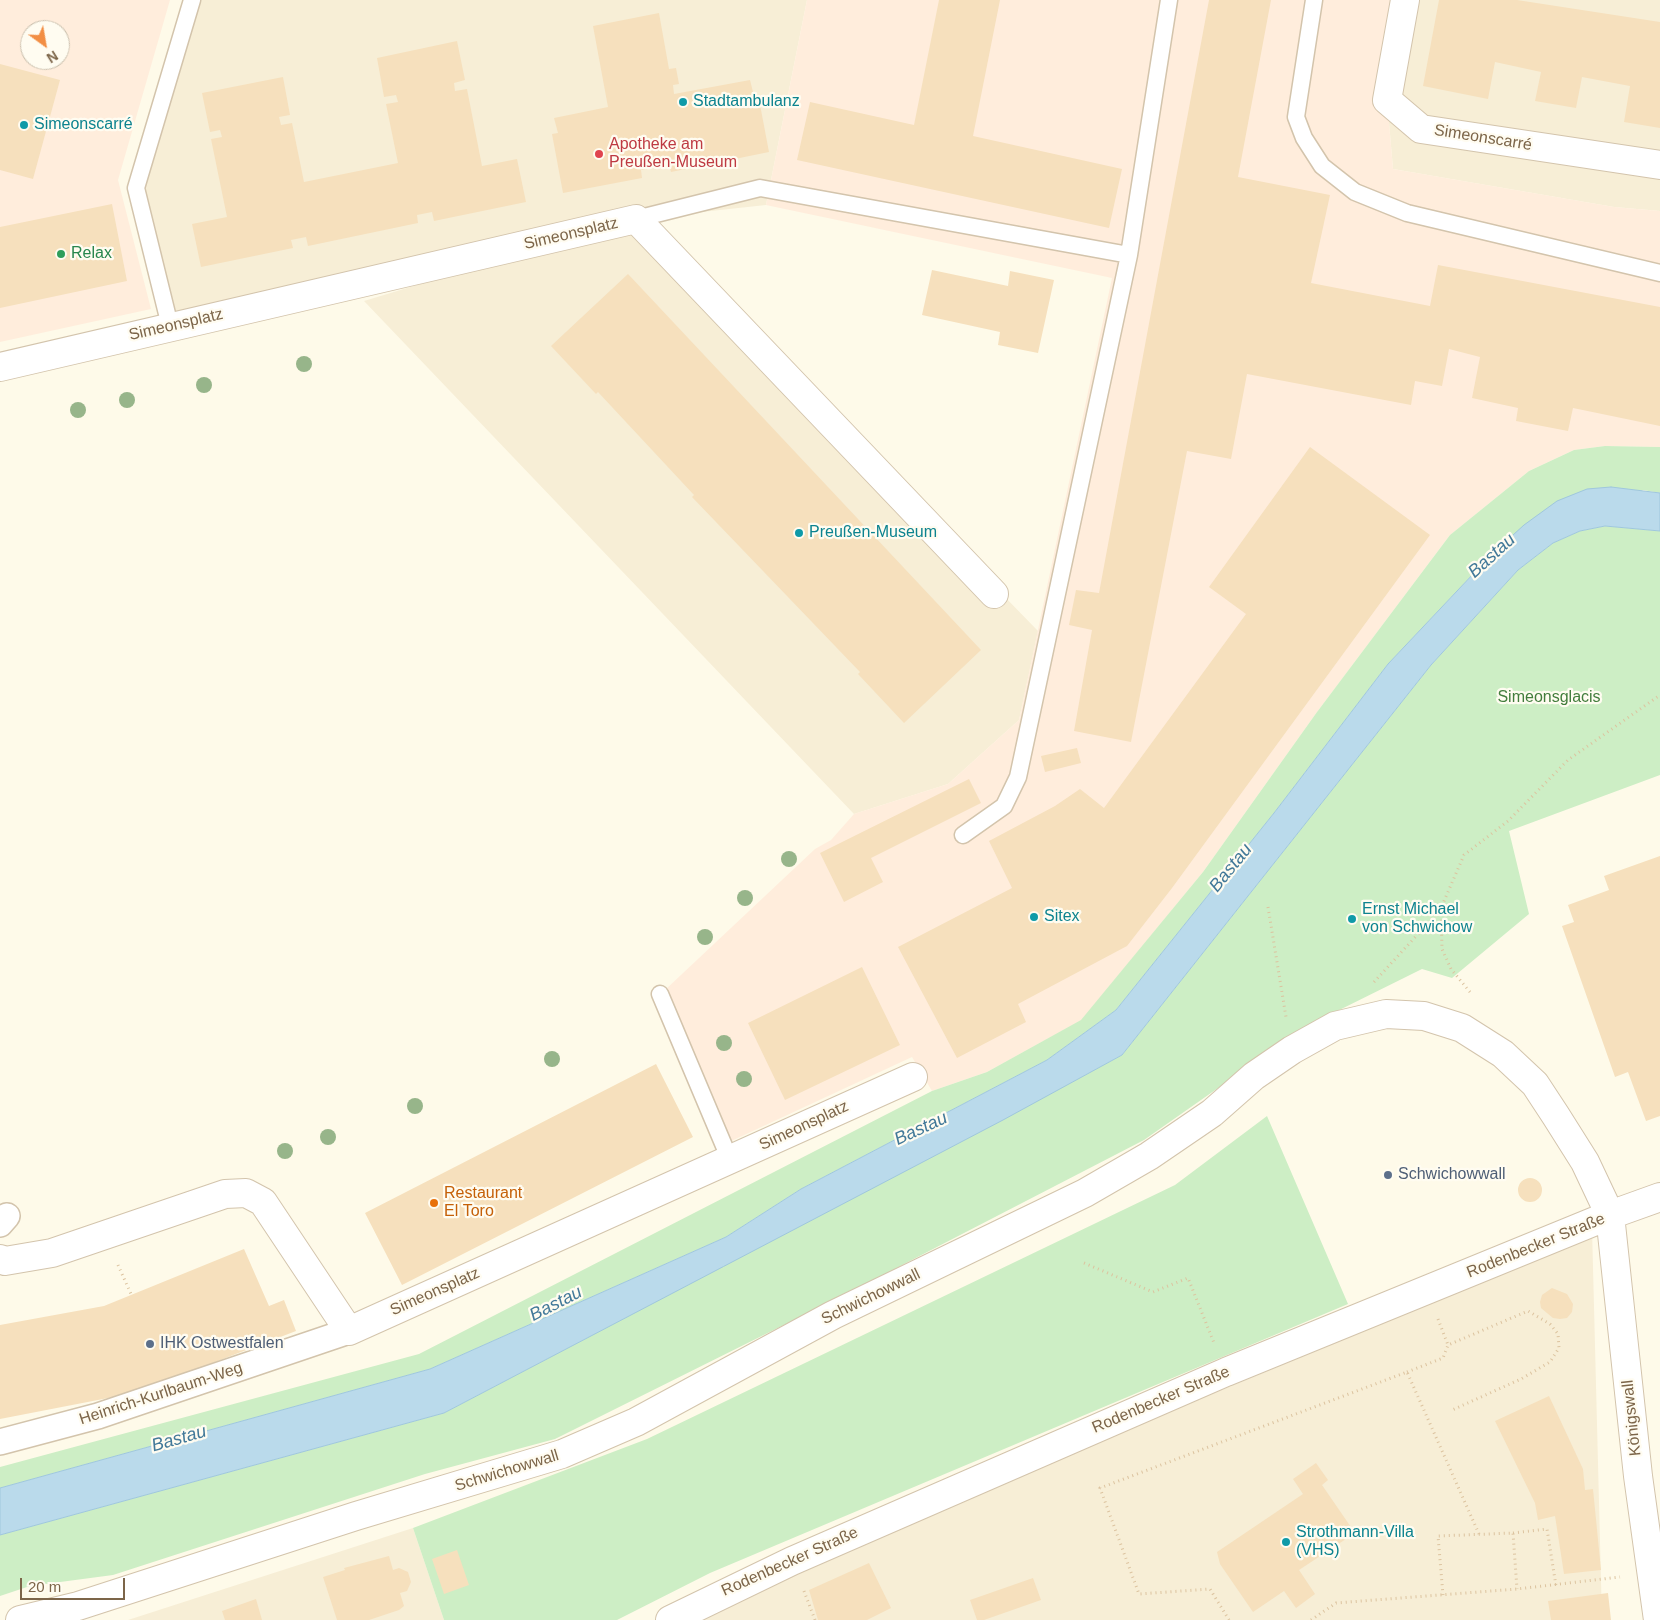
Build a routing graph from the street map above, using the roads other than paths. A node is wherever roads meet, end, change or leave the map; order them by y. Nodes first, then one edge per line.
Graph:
1 (192, 0) edge
2 (1169, 0) edge
3 (1314, 0) edge
4 (1405, 0) edge
5 (1660, 165) edge
6 (636, 219) junction
7 (1129, 255) junction
8 (1660, 273) edge
9 (170, 326) junction
10 (0, 367) edge
11 (994, 594) dead end
12 (963, 835) dead end
13 (660, 994) dead end
14 (913, 1077) dead end
15 (730, 1160) junction
16 (1660, 1198) edge
17 (1610, 1215) junction
18 (0, 1259) edge
19 (349, 1331) junction
20 (0, 1442) edge
21 (20, 1620) edge
22 (670, 1620) edge
23 (1658, 1620) edge

1 - 9 lane
2 - 7 lane
3 - 8 lane
4 - 5 street, Simeonscarré
6 - 7 lane
6 - 9 street, Simeonsplatz
6 - 11 street, Simeonsplatz
7 - 12 lane
9 - 10 street, Simeonsplatz
13 - 15 lane
14 - 15 street, Simeonsplatz
15 - 19 street, Simeonsplatz
16 - 17 street, Rodenbecker Straße
17 - 21 street, Schwichowwall
17 - 22 street, Rodenbecker Straße
17 - 23 street, Königswall
18 - 19 street
19 - 20 street, Heinrich-Kurlbaum-Weg

